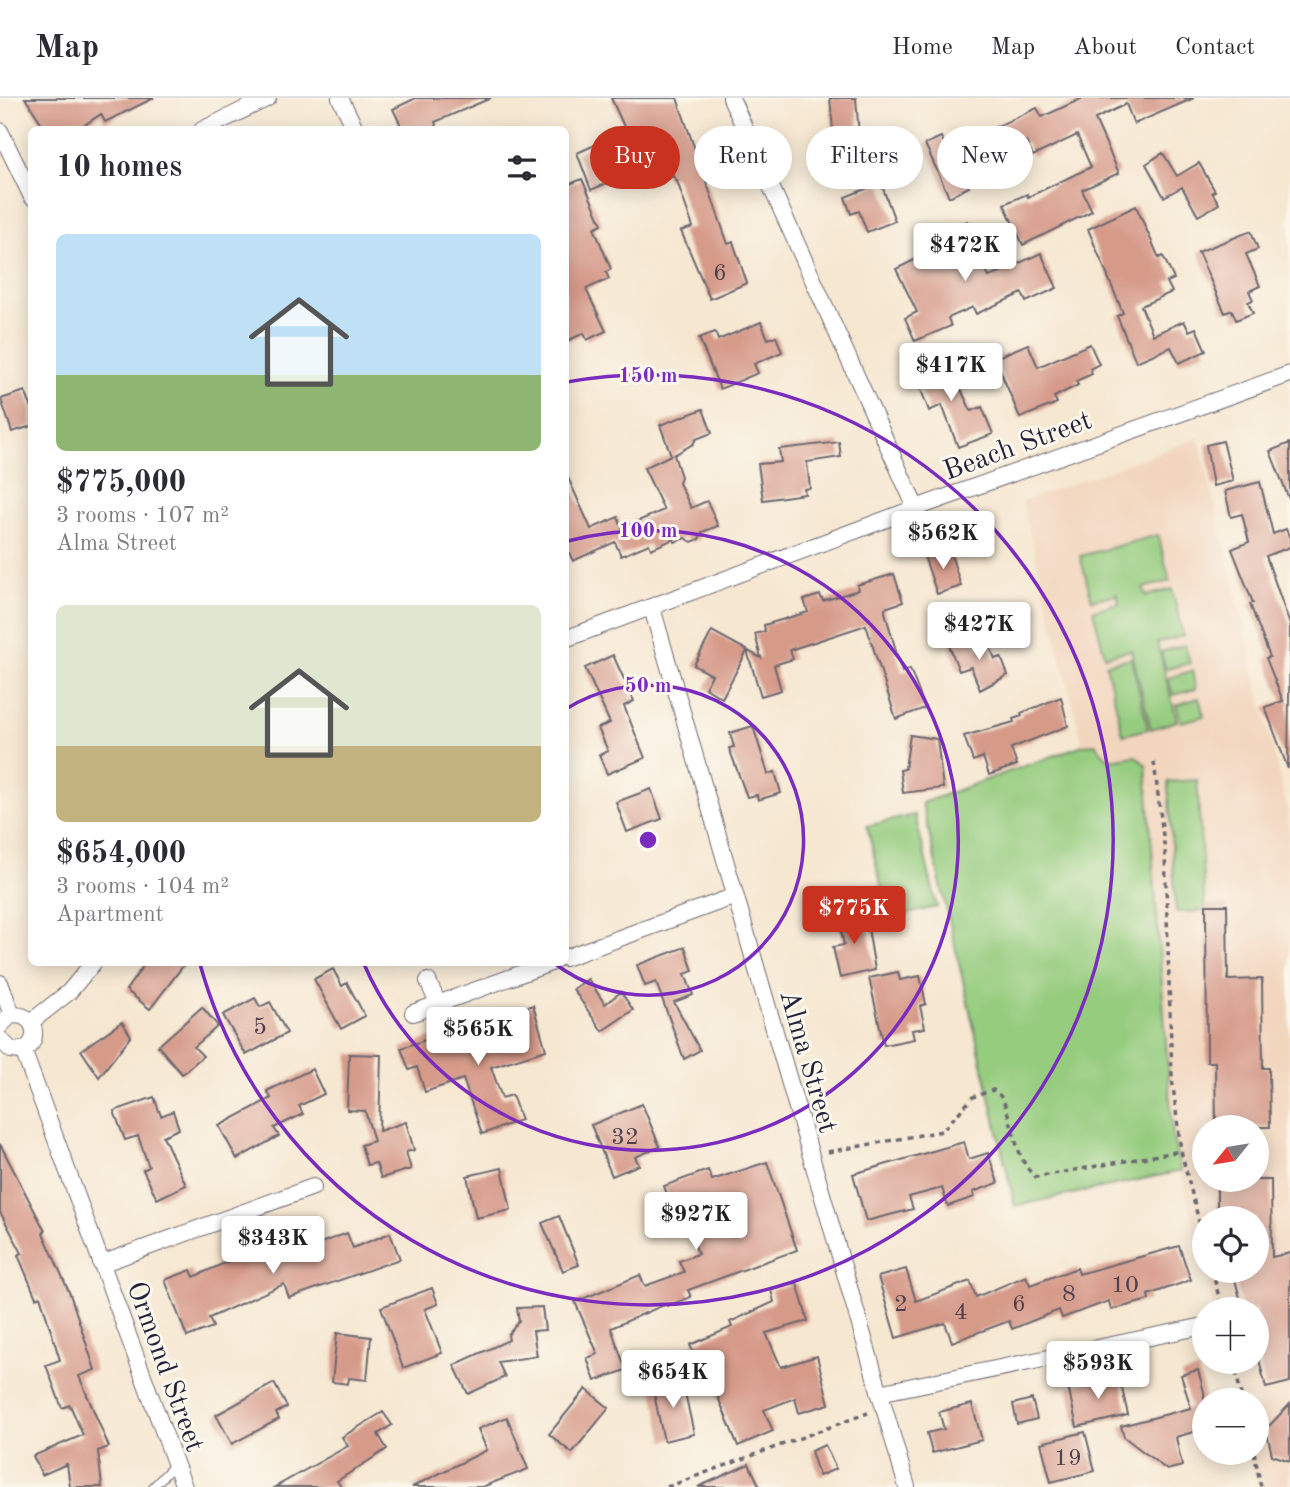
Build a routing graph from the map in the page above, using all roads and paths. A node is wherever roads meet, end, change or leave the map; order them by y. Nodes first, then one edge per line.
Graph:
1 (268, 98) edge
2 (340, 98) edge
3 (731, 98) edge
4 (210, 126) edge
5 (354, 126) edge
6 (0, 131) edge
7 (28, 189) edge
8 (1290, 374) edge
9 (916, 508) junction
10 (652, 608) junction
11 (569, 638) edge
12 (1154, 762) dead end
13 (735, 896) junction
14 (569, 957) edge
15 (91, 966) edge
16 (542, 966) edge
17 (428, 981) dead end
18 (0, 983) edge
19 (438, 1004) junction
20 (413, 1013) dead end
21 (32, 1021) junction
22 (3, 1033) edge
23 (23, 1050) junction
24 (1181, 1151) junction
25 (810, 1156) junction
26 (313, 1187) dead end
27 (1195, 1206) edge
28 (101, 1264) junction
29 (1192, 1329) edge
30 (882, 1401) junction
31 (175, 1464) junction
32 (1257, 1465) edge
33 (153, 1487) edge
34 (184, 1487) edge
35 (667, 1487) edge
36 (907, 1487) edge
37 (1261, 1487) edge

1 - 4 street
2 - 5 street
3 - 9 street
6 - 7 street
8 - 9 street, Beach Street
9 - 10 street, Beach Street
10 - 11 street, Beach Street
10 - 13 street, Alma Street
12 - 24 path
13 - 14 street
13 - 25 street, Alma Street
15 - 21 street
16 - 19 street
17 - 19 street
18 - 22 street
19 - 20 street
21 - 22 street
21 - 23 street
22 - 23 street
23 - 28 street, Ormond Street
24 - 25 path
24 - 27 path
25 - 30 street, Alma Street
26 - 28 street, Ormond Street
28 - 31 street, Ormond Street
29 - 30 street
30 - 35 path
30 - 36 street, Alma Street
31 - 33 lane
31 - 34 street, Ormond Street
32 - 37 path

